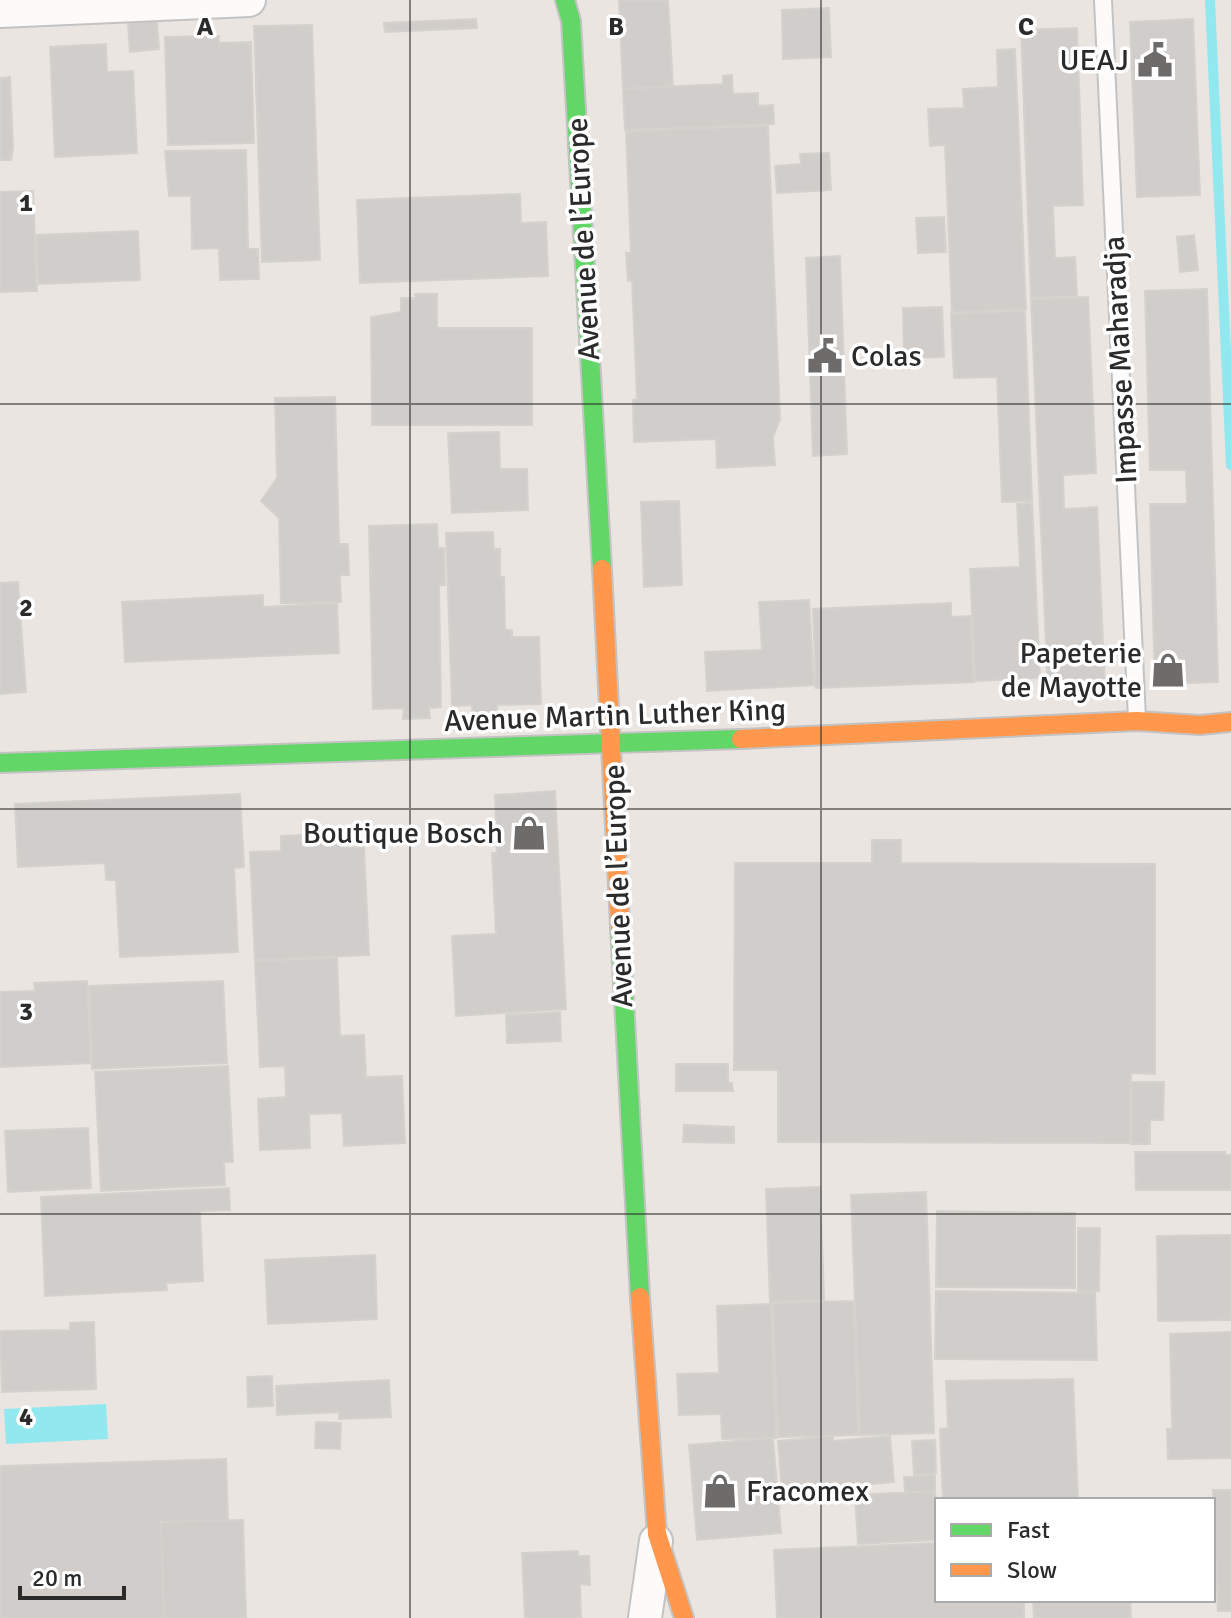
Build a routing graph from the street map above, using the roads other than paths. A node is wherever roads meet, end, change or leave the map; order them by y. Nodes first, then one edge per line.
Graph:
1 (249, 0) edge
2 (565, 0) edge
3 (1103, 0) edge
4 (0, 11) edge
5 (1137, 721) junction
6 (1231, 722) edge
7 (612, 745) junction
8 (0, 763) edge
9 (657, 1534) junction
10 (645, 1618) edge
11 (684, 1618) edge

1 - 4 street
2 - 7 street, Avenue de l’Europe
3 - 5 lane, Impasse Maharadja
5 - 6 street, Avenue Martin Luther King
5 - 7 street, Avenue Martin Luther King
7 - 8 street, Avenue Martin Luther King
7 - 9 street, Avenue de l’Europe
9 - 10 street, Avenue de l’Europe
9 - 11 street, Avenue de l’Europe

